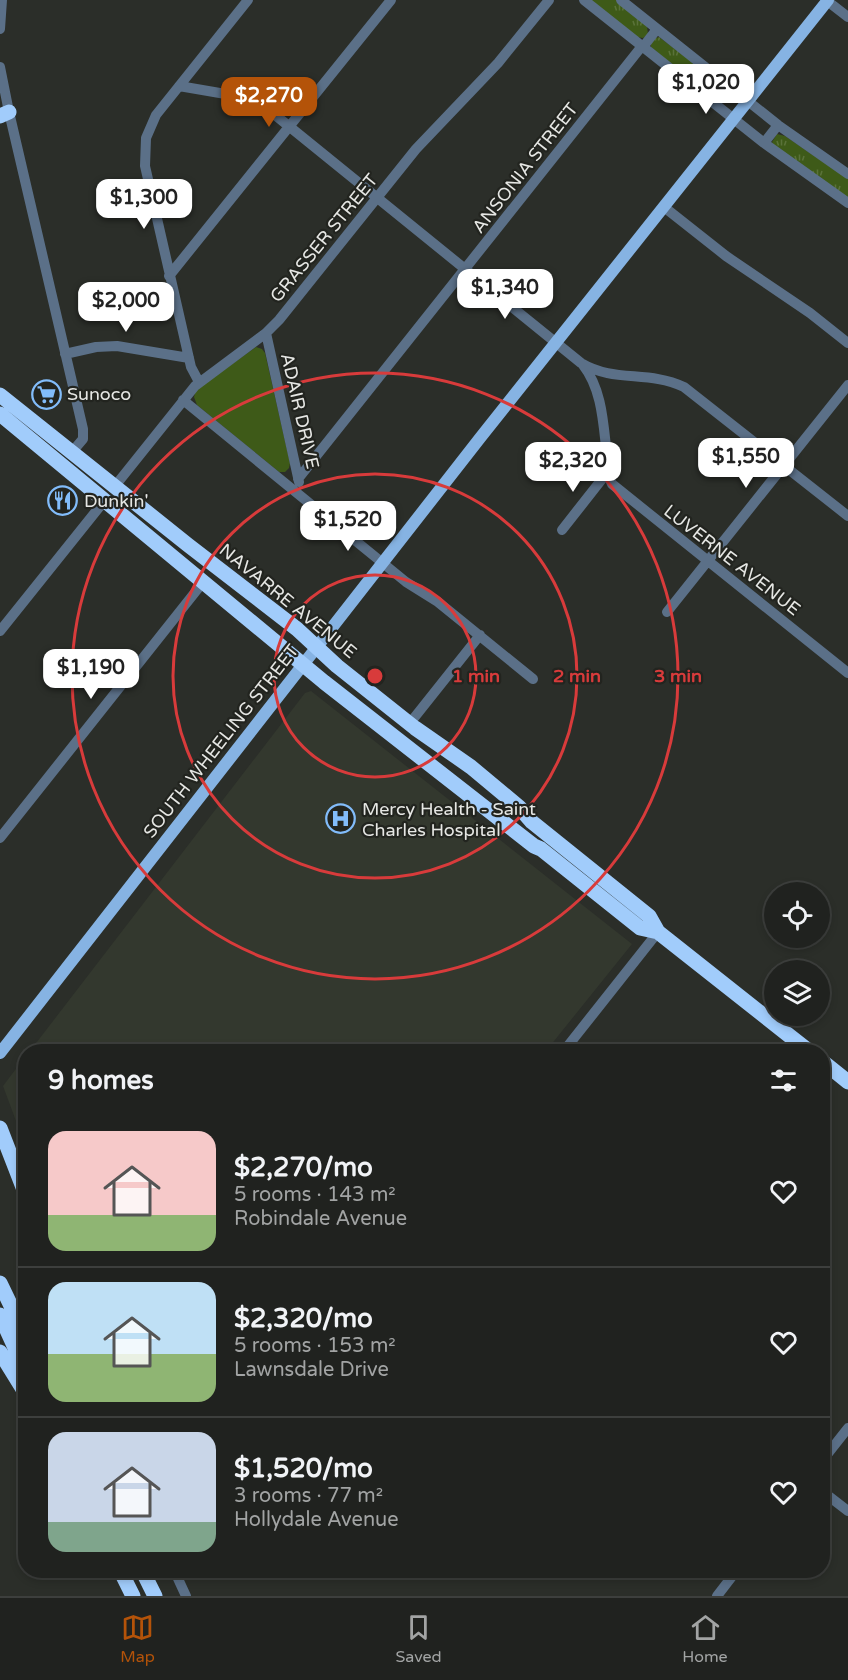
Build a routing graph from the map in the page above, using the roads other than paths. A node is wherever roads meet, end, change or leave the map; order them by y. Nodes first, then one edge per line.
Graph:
1 (2, 0) edge
2 (248, 0) edge
3 (391, 0) edge
4 (549, 0) edge
5 (584, 0) edge
6 (621, 0) edge
7 (827, 0) edge
8 (848, 17) edge
9 (0, 29) edge
10 (657, 29) junction
11 (643, 46) junction
12 (0, 67) edge
13 (718, 78) junction
14 (179, 86) junction
15 (704, 95) junction
16 (748, 102) junction
17 (4, 114) edge
18 (734, 120) junction
19 (778, 125) junction
20 (289, 126) junction
21 (764, 143) junction
22 (848, 174) edge
23 (377, 197) junction
24 (848, 203) edge
25 (664, 207) junction
26 (465, 269) junction
27 (169, 276) junction
28 (266, 333) junction
29 (556, 343) junction
30 (848, 343) edge
31 (65, 354) junction
32 (189, 358) junction
33 (581, 363) junction
34 (199, 382) junction
35 (848, 385) edge
36 (0, 395) edge
37 (183, 400) junction
38 (4, 417) edge
39 (72, 453) junction
40 (61, 465) junction
41 (784, 465) junction
42 (91, 466) junction
43 (606, 474) junction
44 (298, 478) junction
45 (114, 485) junction
46 (302, 497) junction
47 (105, 500) junction
48 (848, 516) edge
49 (562, 530) dead end
50 (707, 562) junction
51 (383, 563) junction
52 (204, 581) junction
53 (667, 612) dead end
54 (0, 631) edge
55 (480, 635) junction
56 (317, 647) junction
57 (303, 664) junction
58 (848, 673) edge
59 (533, 679) dead end
60 (410, 723) junction
61 (403, 744) junction
62 (512, 802) junction
63 (0, 838) edge
64 (542, 849) junction
65 (604, 879) junction
66 (658, 932) junction
67 (569, 1044) edge
68 (800, 1044) edge
69 (0, 1053) edge
70 (830, 1067) edge
71 (848, 1082) edge
72 (0, 1128) edge
73 (18, 1174) edge
74 (0, 1283) edge
75 (0, 1316) edge
76 (18, 1320) edge
77 (0, 1352) edge
78 (18, 1355) edge
79 (18, 1381) edge
80 (848, 1428) edge
81 (830, 1451) edge
82 (830, 1497) edge
83 (848, 1511) edge
84 (124, 1578) edge
85 (178, 1578) edge
86 (731, 1578) edge
87 (133, 1596) edge
88 (186, 1596) edge
89 (717, 1596) edge

1 - 9 street
2 - 14 street
3 - 20 street
4 - 23 street, GRASSER STREET
5 - 11 street
6 - 10 street
7 - 8 street
7 - 16 main road, SOUTH WHEELING STREET
10 - 11 street, ANSONIA STREET
10 - 13 street
11 - 15 street
11 - 26 street, ANSONIA STREET
12 - 17 street
13 - 15 street
13 - 16 street
14 - 20 street
14 - 27 street
15 - 18 street
16 - 18 main road, SOUTH WHEELING STREET
16 - 19 street
17 - 31 street
18 - 21 street
18 - 25 main road, SOUTH WHEELING STREET
19 - 21 street
19 - 22 street
20 - 23 street
20 - 27 street
21 - 24 street
23 - 26 street
23 - 28 street, GRASSER STREET
25 - 29 main road, SOUTH WHEELING STREET
25 - 30 street
26 - 29 street
26 - 44 street, ANSONIA STREET
27 - 32 street
28 - 34 street, GRASSER STREET
28 - 44 street, ADAIR DRIVE
29 - 33 street
29 - 51 main road, SOUTH WHEELING STREET
31 - 32 street
31 - 39 street
32 - 34 street
33 - 41 street
33 - 43 street
34 - 37 street, GRASSER STREET
35 - 41 street
36 - 39 highway, NAVARRE AVENUE
37 - 45 street, GRASSER STREET
37 - 46 street
38 - 40 highway, NAVARRE AVENUE
38 - 42 highway
39 - 42 highway, NAVARRE AVENUE
40 - 45 highway
40 - 47 highway, NAVARRE AVENUE
41 - 48 street
41 - 50 street
42 - 45 highway, NAVARRE AVENUE
43 - 49 street
43 - 50 street, LUVERNE AVENUE
44 - 46 street, ADAIR DRIVE
45 - 56 highway, NAVARRE AVENUE
46 - 51 street
47 - 52 highway, NAVARRE AVENUE
47 - 54 street
50 - 53 street
50 - 58 street, LUVERNE AVENUE
51 - 55 street
51 - 56 main road, SOUTH WHEELING STREET
52 - 57 highway, NAVARRE AVENUE
52 - 63 street
55 - 59 street
55 - 60 street
56 - 57 main road, SOUTH WHEELING STREET
56 - 60 highway, NAVARRE AVENUE
57 - 61 highway, NAVARRE AVENUE
57 - 69 main road, SOUTH WHEELING STREET
60 - 62 highway, NAVARRE AVENUE
61 - 62 highway
61 - 64 highway, NAVARRE AVENUE
62 - 65 highway, NAVARRE AVENUE
64 - 65 highway
64 - 66 highway, NAVARRE AVENUE
65 - 66 highway, NAVARRE AVENUE
66 - 67 street
66 - 68 highway, NAVARRE AVENUE
70 - 71 highway
72 - 73 highway
74 - 76 highway
75 - 78 highway
77 - 79 highway
80 - 81 street
82 - 83 street
84 - 87 highway
85 - 88 street
86 - 89 street

